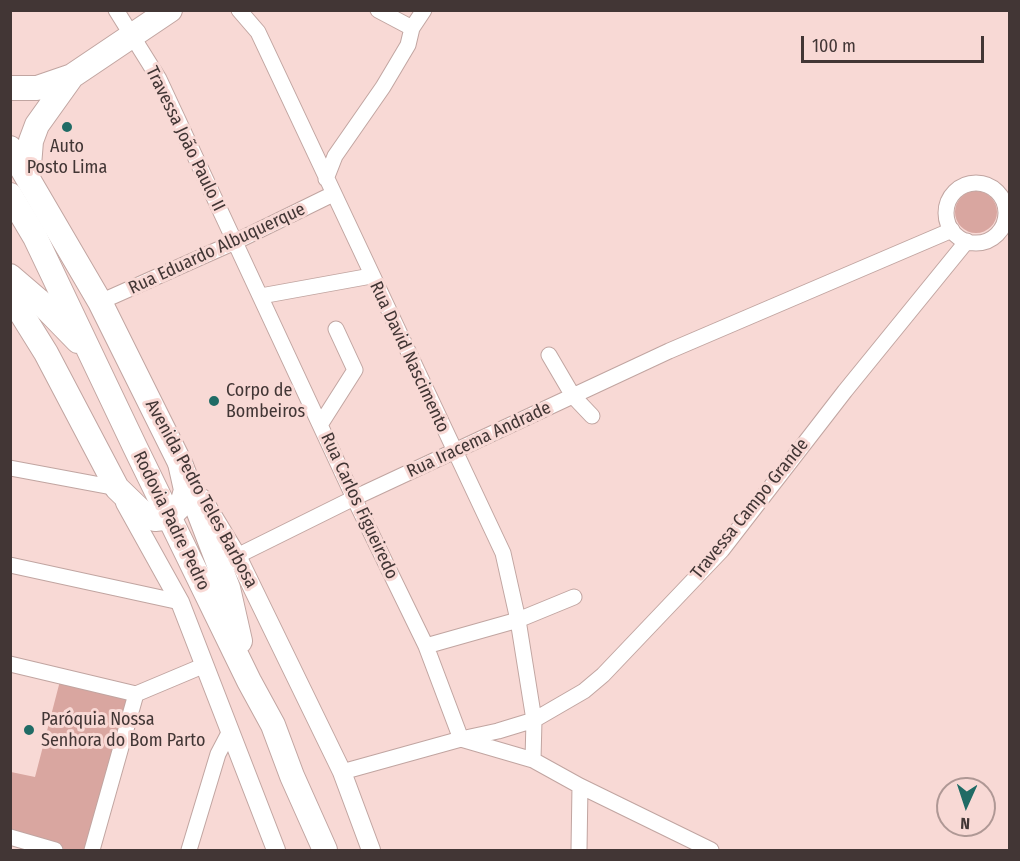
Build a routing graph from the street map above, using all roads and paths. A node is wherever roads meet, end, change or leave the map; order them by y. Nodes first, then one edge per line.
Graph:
1 (116, 10) edge
2 (171, 10) edge
3 (239, 10) edge
4 (378, 10) edge
5 (424, 10) edge
6 (412, 28) junction
7 (132, 37) junction
8 (72, 76) junction
9 (10, 88) edge
10 (10, 148) edge
11 (28, 178) junction
12 (326, 179) junction
13 (333, 194) junction
14 (10, 195) edge
15 (1007, 200) edge
16 (952, 230) junction
17 (967, 241) junction
18 (235, 242) junction
19 (10, 276) edge
20 (371, 276) junction
21 (10, 295) edge
22 (261, 296) junction
23 (100, 302) junction
24 (336, 329) dead end
25 (92, 355) junction
26 (549, 355) dead end
27 (573, 396) junction
28 (592, 416) dead end
29 (320, 425) junction
30 (454, 452) junction
31 (180, 463) junction
32 (10, 468) edge
33 (117, 488) junction
34 (354, 498) junction
35 (169, 516) junction
36 (237, 556) junction
37 (10, 565) edge
38 (574, 597) dead end
39 (180, 603) junction
40 (518, 620) junction
41 (426, 645) junction
42 (10, 664) edge
43 (205, 665) junction
44 (249, 681) junction
45 (136, 694) junction
46 (534, 720) junction
47 (229, 733) junction
48 (461, 739) junction
49 (533, 760) junction
50 (342, 772) junction
51 (580, 786) junction
52 (10, 837) edge
53 (55, 850) edge
54 (92, 850) edge
55 (189, 850) edge
56 (276, 850) edge
57 (325, 850) edge
58 (371, 850) edge
59 (579, 850) edge
60 (711, 850) edge

1 - 7 street, Travessa João Paulo II
2 - 7 main road
3 - 12 street, Rua David Nascimento
4 - 6 street
5 - 6 street
6 - 12 street
7 - 8 main road
7 - 18 street, Travessa João Paulo II
8 - 9 main road
8 - 11 main road
10 - 11 main road, Avenida Pedro Teles Barbosa
11 - 23 main road, Avenida Pedro Teles Barbosa
12 - 13 street, Rua David Nascimento
13 - 18 street, Rua Eduardo Albuquerque
13 - 20 street, Rua David Nascimento
14 - 25 main road, Rodovia Padre Pedro
15 - 16 street
15 - 17 street
16 - 17 street
16 - 27 street, Rua Iracema Andrade
17 - 46 street, Travessa Campo Grande
18 - 22 street, Rua Carlos Figueiredo
18 - 23 street, Rua Eduardo Albuquerque
19 - 25 main road
20 - 22 street
20 - 30 street, Rua David Nascimento
21 - 33 main road
22 - 29 street, Rua Carlos Figueiredo
23 - 31 main road, Avenida Pedro Teles Barbosa
24 - 29 street
25 - 35 main road, Rodovia Padre Pedro
26 - 27 street
27 - 28 street
27 - 30 street, Rua Iracema Andrade
29 - 34 street, Rua Carlos Figueiredo
30 - 34 street, Rua Iracema Andrade
30 - 40 street, Rua David Nascimento
31 - 35 main road
31 - 36 street, Avenida Pedro Teles Barbosa
31 - 44 main road
32 - 33 street
33 - 35 main road
33 - 39 street
34 - 36 street, Rua Iracema Andrade
34 - 41 street, Rua Carlos Figueiredo
35 - 44 main road, Rodovia Padre Pedro
36 - 50 street, Avenida Pedro Teles Barbosa
37 - 39 street
38 - 40 street
39 - 43 street
40 - 41 street
40 - 46 street, Rua David Nascimento
41 - 48 street, Rua Carlos Figueiredo
42 - 45 street
43 - 45 street
43 - 47 street
44 - 57 main road, Rodovia Padre Pedro
45 - 54 street
46 - 48 street, Travessa Campo Grande
46 - 49 street
47 - 55 street
47 - 56 street
48 - 49 street
48 - 50 street, Travessa Campo Grande
49 - 51 street
50 - 58 street, Avenida Pedro Teles Barbosa
51 - 59 street
51 - 60 street
52 - 53 street

